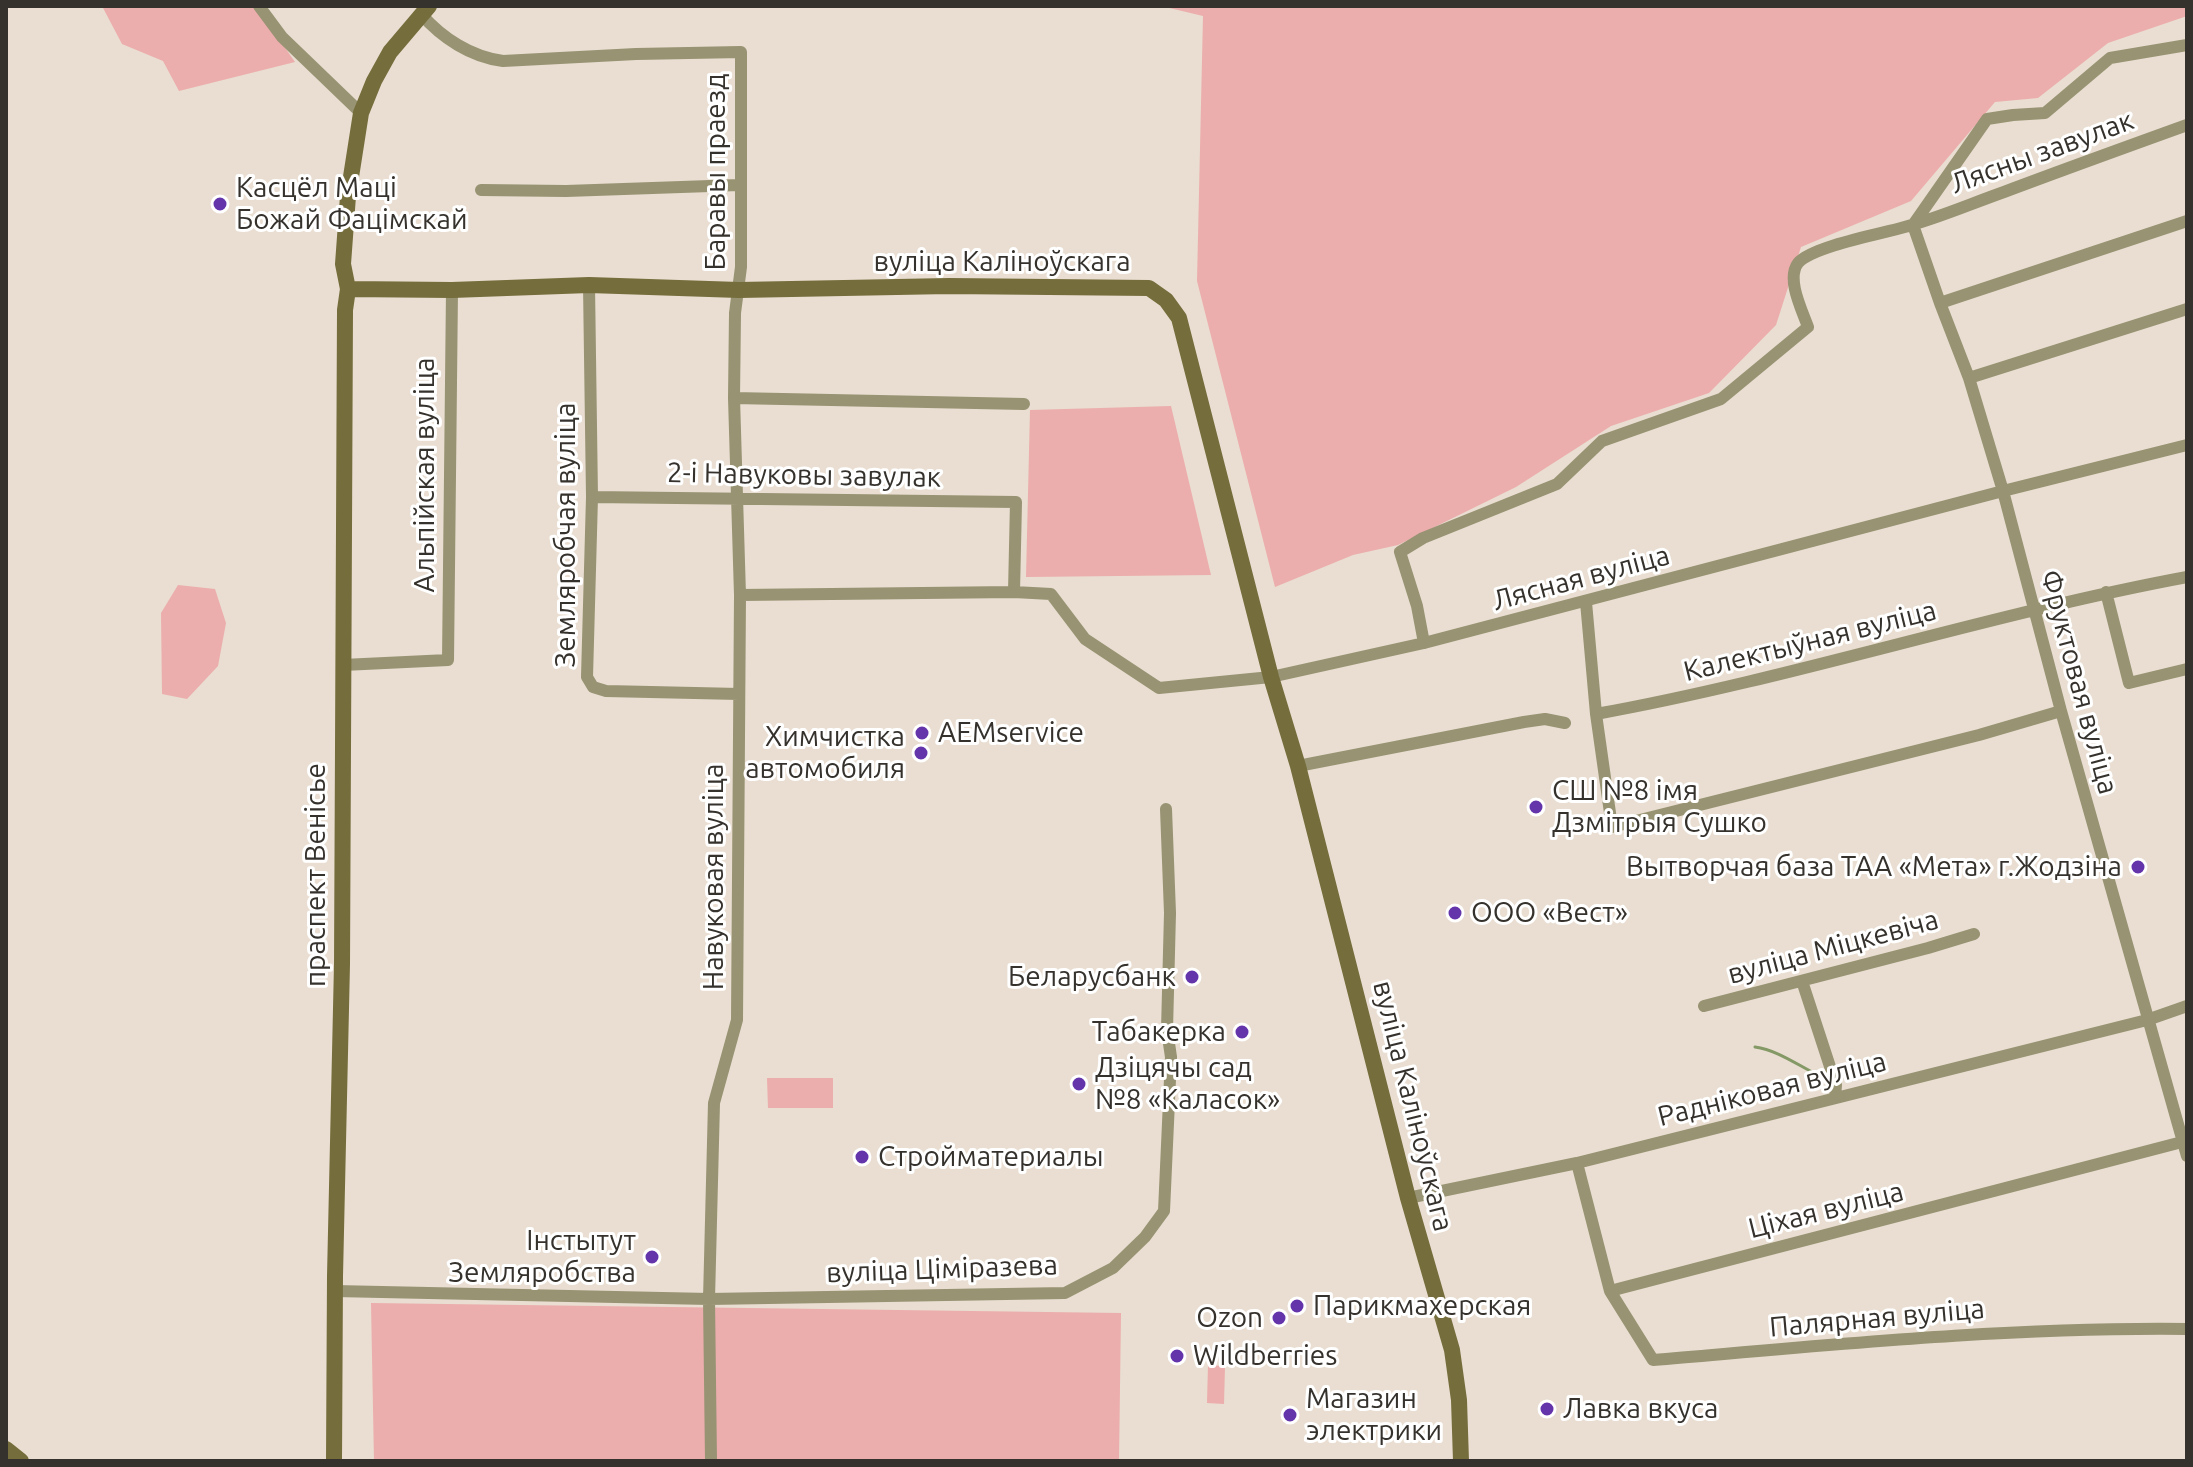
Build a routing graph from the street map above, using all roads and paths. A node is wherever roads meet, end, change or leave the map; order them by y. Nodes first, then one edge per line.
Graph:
1 (259, 6) edge
2 (425, 10) edge
3 (2187, 45) edge
4 (361, 113) junction
5 (2187, 125) edge
6 (739, 185) junction
7 (481, 190) dead end
8 (2187, 221) edge
9 (1913, 225) junction
10 (589, 285) junction
11 (348, 289) junction
12 (452, 290) junction
13 (739, 290) junction
14 (1940, 303) junction
15 (2187, 309) edge
16 (1969, 378) junction
17 (734, 398) junction
18 (1024, 404) dead end
19 (2187, 445) edge
20 (2003, 491) junction
21 (592, 497) junction
22 (737, 497) junction
23 (2187, 577) edge
24 (1014, 592) junction
25 (2106, 592) junction
26 (740, 595) junction
27 (1586, 602) junction
28 (2035, 608) junction
29 (1424, 643) junction
30 (343, 665) junction
31 (2187, 669) edge
32 (1271, 677) junction
33 (739, 694) junction
34 (2061, 711) junction
35 (1596, 714) junction
36 (1565, 723) dead end
37 (1298, 766) junction
38 (1166, 809) dead end
39 (1974, 934) dead end
40 (1802, 981) junction
41 (1704, 1006) dead end
42 (2187, 1006) edge
43 (2147, 1020) junction
44 (1835, 1097) junction
45 (2183, 1124) edge
46 (2182, 1142) junction
47 (2187, 1156) edge
48 (1577, 1163) junction
49 (1408, 1198) junction
50 (335, 1291) junction
51 (1610, 1291) junction
52 (709, 1299) junction
53 (2187, 1329) edge
54 (6, 1449) edge
55 (21, 1461) edge
56 (334, 1461) edge
57 (711, 1461) edge
58 (1461, 1461) edge

1 - 4 street
2 - 4 street, праспект Венісье
2 - 6 street, Баравы праезд
3 - 9 street
4 - 11 street, праспект Венісье
5 - 9 street, Лясны завулак
6 - 7 street
6 - 13 street, Баравы праезд
8 - 14 street
9 - 14 street, Фруктовая вуліца
9 - 29 street, Лясны завулак
10 - 12 street, вуліца Каліноўскага
10 - 13 street, вуліца Каліноўскага
10 - 21 street, Земляробчая вуліца
11 - 12 street, вуліца Каліноўскага
11 - 30 street, праспект Венісье
12 - 30 street, Альпійская вуліца
13 - 17 street, Навуковая вуліца
13 - 32 street, вуліца Каліноўскага
14 - 16 street, Фруктовая вуліца
15 - 16 street
16 - 20 street, Фруктовая вуліца
17 - 18 street
17 - 22 street, Навуковая вуліца
19 - 20 street, Лясная вуліца
20 - 27 street, Лясная вуліца
20 - 28 street, Фруктовая вуліца
21 - 22 street, 2-і Навуковы завулак
21 - 33 street, Земляробчая вуліца
22 - 24 street, 2-і Навуковы завулак
22 - 26 street, Навуковая вуліца
23 - 25 street, Калектыўная вуліца
24 - 26 street, Лясная вуліца
24 - 32 street, Лясная вуліца
25 - 28 street, Калектыўная вуліца
25 - 31 street
26 - 33 street, Навуковая вуліца
27 - 29 street, Лясная вуліца
27 - 35 street
28 - 34 street, Фруктовая вуліца
28 - 35 street, Калектыўная вуліца
29 - 32 street, Лясная вуліца
30 - 50 street, праспект Венісье
32 - 37 street, вуліца Каліноўскага
33 - 52 street, Навуковая вуліца
34 - 35 street
34 - 43 street, Фруктовая вуліца
36 - 37 street
37 - 49 street, вуліца Каліноўскага
38 - 52 street, вуліца Ціміразева
39 - 40 street, вуліца Міцкевіча
40 - 41 street, вуліца Міцкевіча
40 - 44 street
42 - 43 street, Радніковая вуліца
43 - 44 street, Радніковая вуліца
43 - 45 street, Фруктовая вуліца
44 - 48 street, Радніковая вуліца
45 - 46 street, Фруктовая вуліца
46 - 47 street, Фруктовая вуліца
46 - 51 street, Ціхая вуліца
48 - 49 street, Радніковая вуліца
48 - 51 street
49 - 58 street, вуліца Каліноўскага
50 - 52 street, вуліца Ціміразева
50 - 56 street, праспект Венісье
51 - 53 street, Палярная вуліца
52 - 57 street, Навуковая вуліца
54 - 55 street

